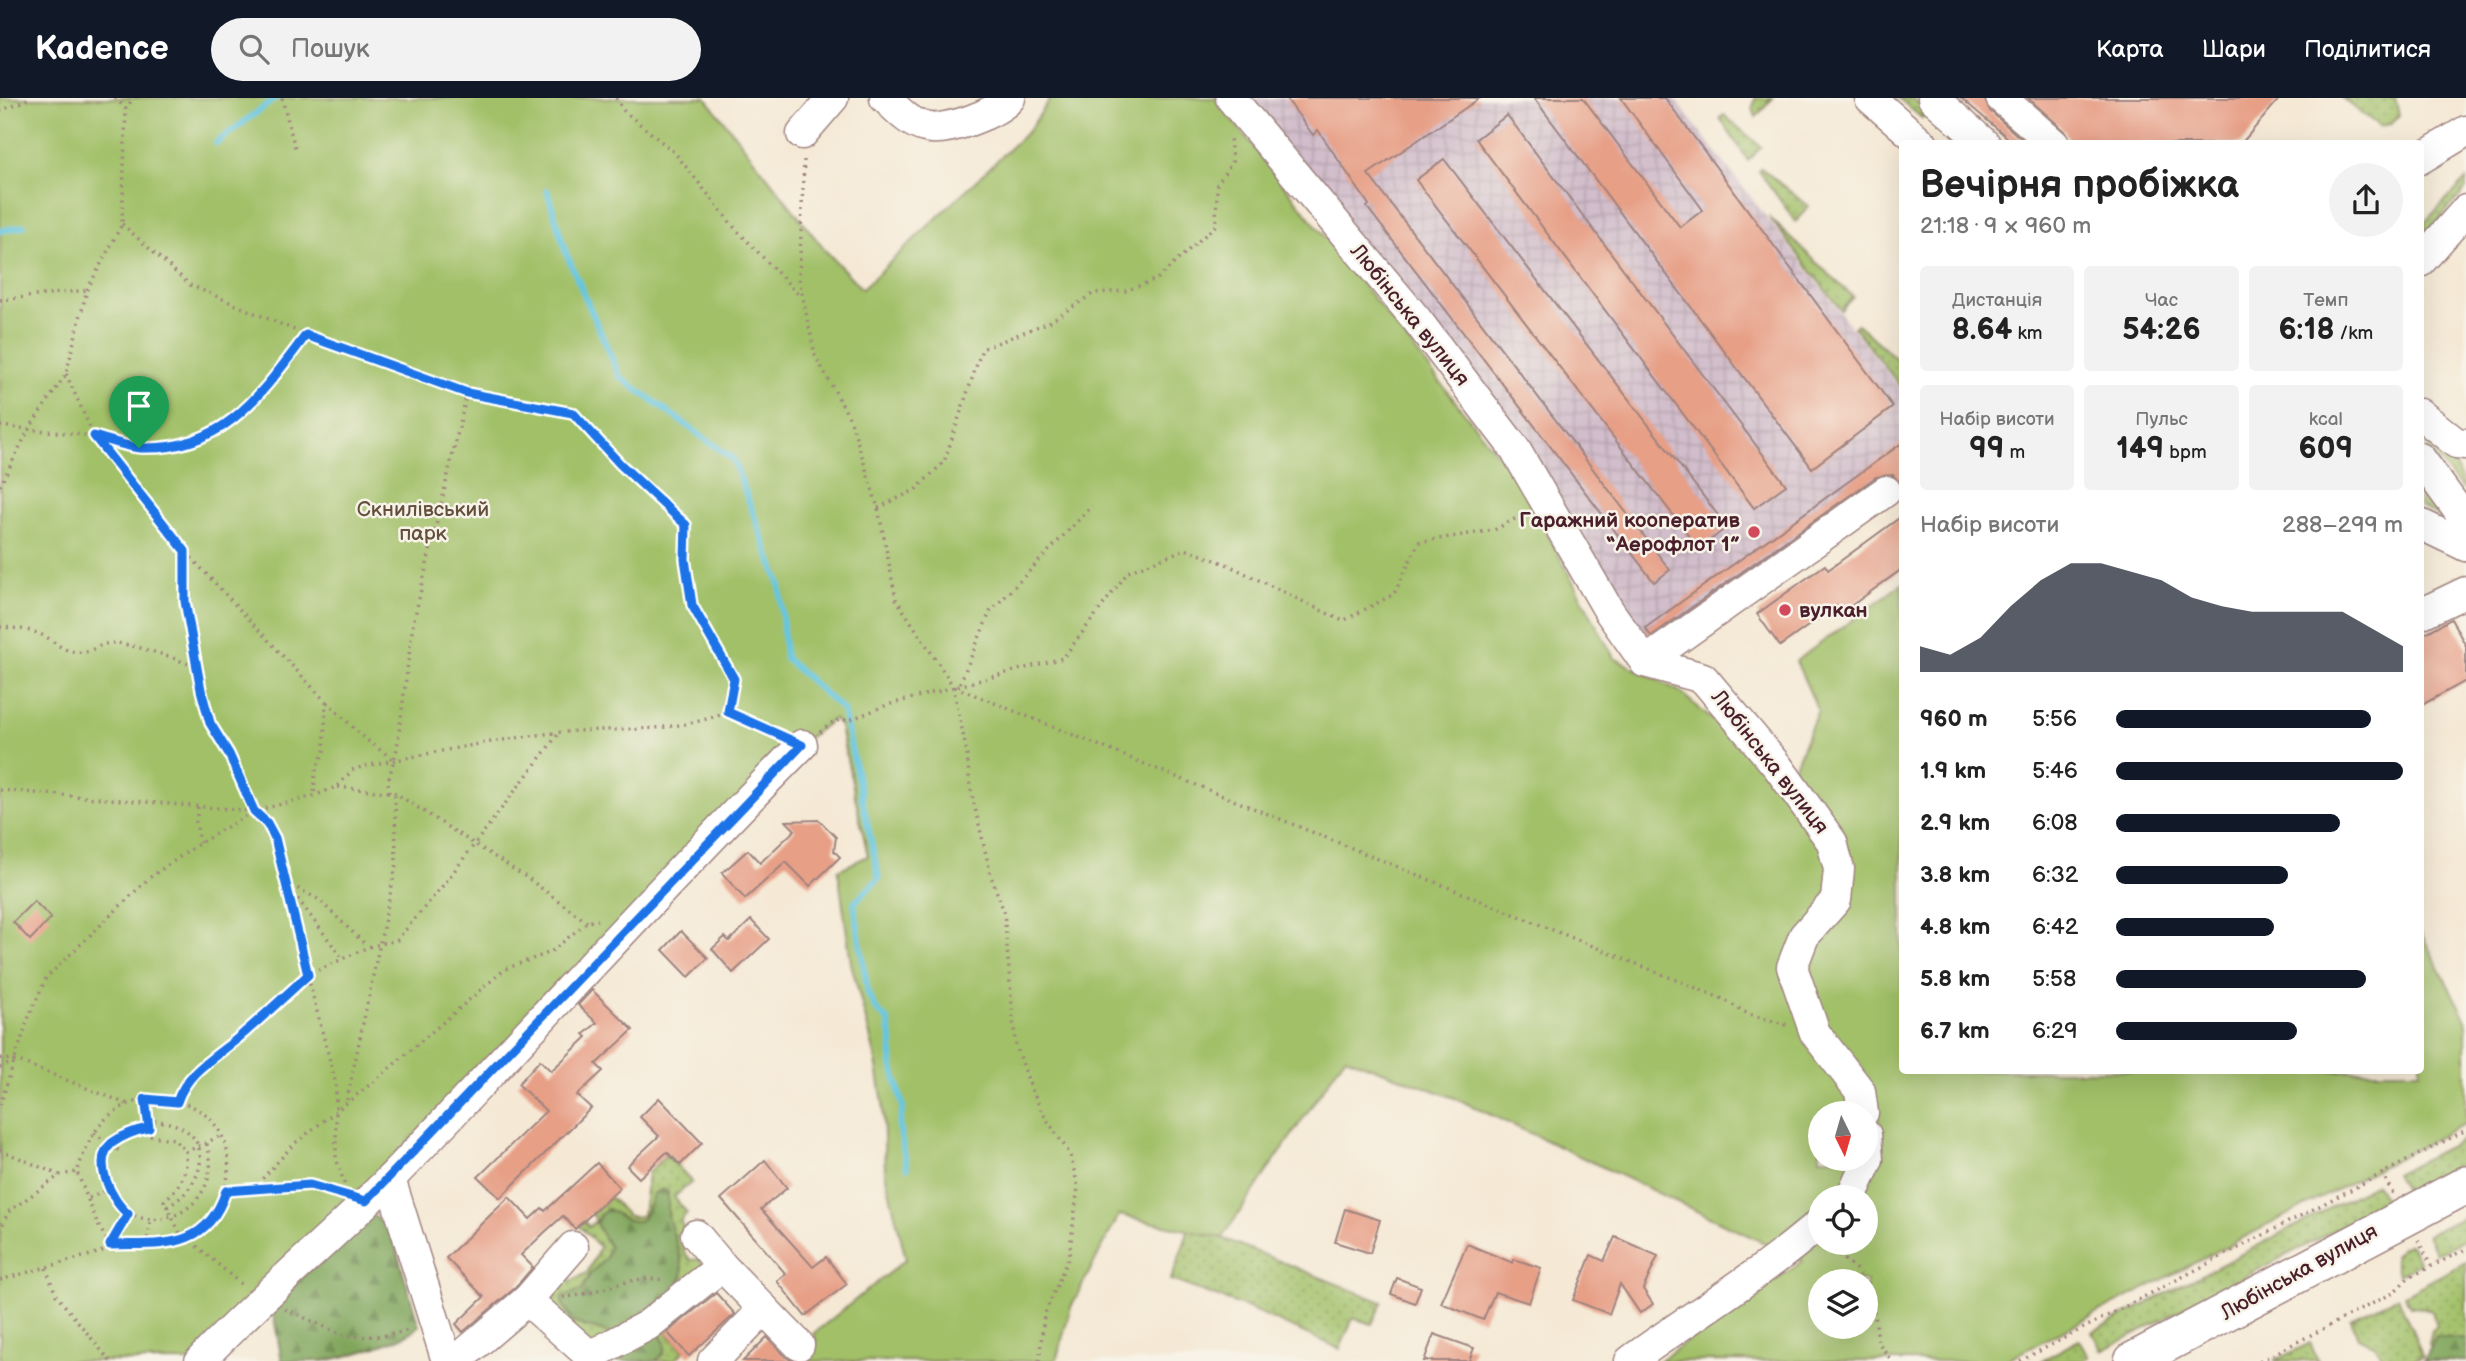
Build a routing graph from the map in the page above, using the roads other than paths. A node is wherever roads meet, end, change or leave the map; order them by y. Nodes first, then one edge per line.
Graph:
1 (833, 98) edge
2 (886, 98) edge
3 (1870, 98) edge
4 (1933, 98) edge
5 (2001, 98) edge
6 (1007, 102) edge
7 (1238, 106) edge
8 (2466, 131) edge
9 (1918, 140) edge
10 (1980, 140) edge
11 (2049, 140) edge
12 (803, 147) road end
13 (2424, 157) edge
14 (2466, 210) edge
15 (2424, 257) edge
16 (2424, 417) edge
17 (2466, 444) edge
18 (2424, 463) edge
19 (1886, 491) dead end
20 (2463, 512) edge
21 (2424, 526) edge
22 (2466, 546) edge
23 (2466, 592) edge
24 (2424, 612) edge
25 (1645, 662) junction
26 (802, 745) road end
27 (1861, 1101) edge
28 (390, 1179) junction
29 (2466, 1185) edge
30 (1808, 1233) edge
31 (696, 1235) dead end
32 (573, 1247) dead end
33 (722, 1266) junction
34 (527, 1300) junction
35 (764, 1309) junction
36 (799, 1345) dead end
37 (200, 1361) edge
38 (447, 1361) edge
39 (456, 1361) edge
40 (713, 1361) edge
41 (1630, 1361) edge
42 (2133, 1361) edge

1 - 12 street
2 - 6 street
3 - 9 street
4 - 10 street
5 - 11 street
7 - 25 street, Любінська вулиця
8 - 13 street
14 - 15 street
16 - 17 street
18 - 20 street
19 - 25 street
20 - 22 street
21 - 22 street
23 - 24 street
25 - 27 street, Любінська вулиця
26 - 28 street
28 - 37 street
28 - 38 street
29 - 42 main road, Любінська вулиця
30 - 41 street
31 - 33 street
32 - 34 street
33 - 34 street
33 - 35 street
34 - 39 street
35 - 36 street
35 - 40 street

